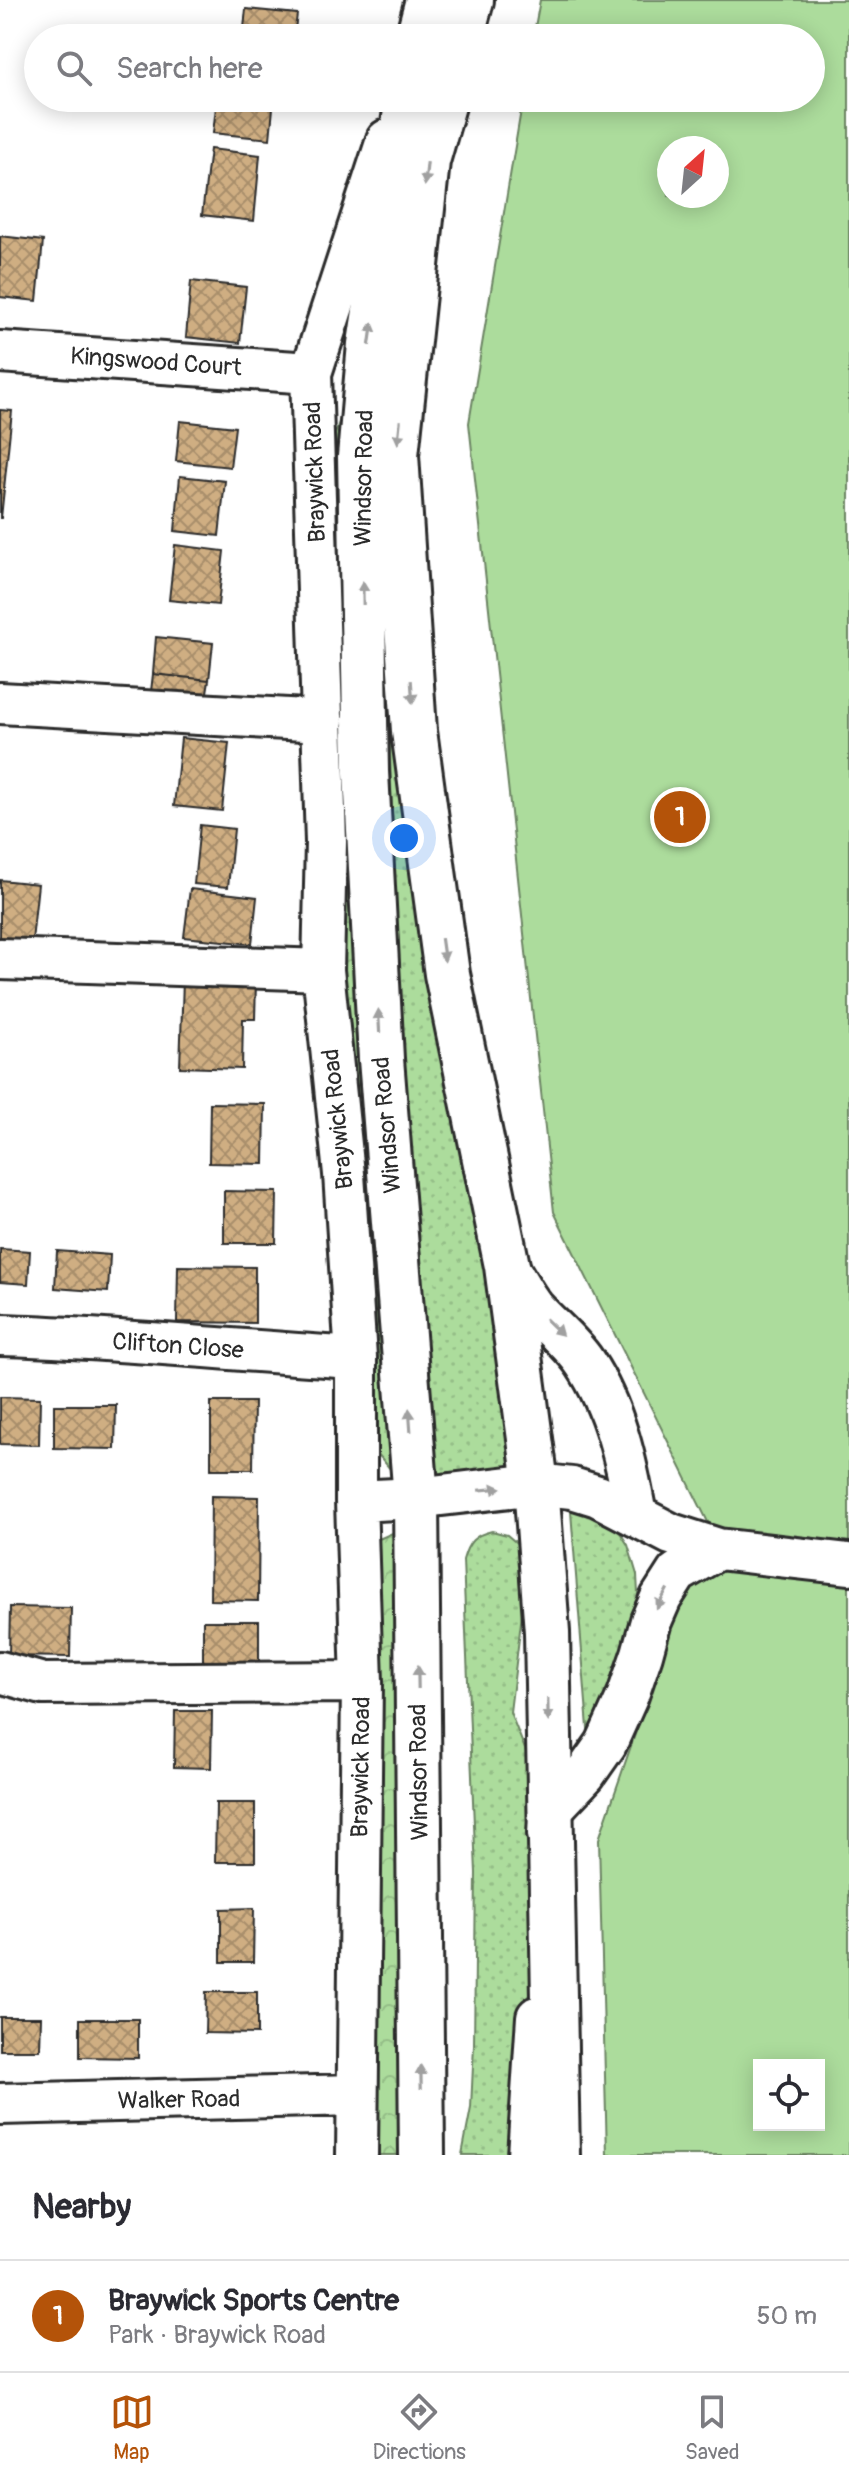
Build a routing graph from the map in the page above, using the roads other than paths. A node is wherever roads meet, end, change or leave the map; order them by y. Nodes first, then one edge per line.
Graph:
1 (428, 0) edge
2 (471, 0) edge
3 (422, 24) edge
4 (465, 24) edge
5 (396, 112) edge
6 (406, 112) edge
7 (441, 112) edge
8 (0, 352) edge
9 (311, 373) junction
10 (0, 703) edge
11 (323, 721) junction
12 (0, 959) edge
13 (323, 970) junction
14 (507, 1266) junction
15 (0, 1335) edge
16 (356, 1358) junction
17 (536, 1484) junction
18 (416, 1498) junction
19 (356, 1501) junction
20 (636, 1516) junction
21 (718, 1549) junction
22 (849, 1564) edge
23 (0, 1672) edge
24 (362, 1682) junction
25 (550, 1811) junction
26 (357, 2095) junction
27 (0, 2104) edge
28 (357, 2155) edge
29 (422, 2155) edge
30 (528, 2155) edge
31 (557, 2155) edge

1 - 3 main road
2 - 4 main road
5 - 9 street, Braywick Road
18 -> 6 main road, Windsor Road
7 -> 14 main road
8 - 9 street, Kingswood Court
9 - 11 street, Braywick Road
10 - 11 street
11 - 13 street, Braywick Road
12 - 13 street
13 - 16 street, Braywick Road
14 - 17 main road
14 -> 20 street
15 - 16 street, Clifton Close
16 - 19 street, Braywick Road
18 -> 17 street
17 - 20 street
17 -> 25 main road
18 - 19 street
29 -> 18 main road, Windsor Road
19 - 24 street, Braywick Road
20 - 21 street
21 - 22 street
21 -> 25 street
23 - 24 street
24 - 26 street, Braywick Road
25 - 30 street
25 - 31 main road
26 - 27 street, Walker Road
26 - 28 street, Braywick Road

